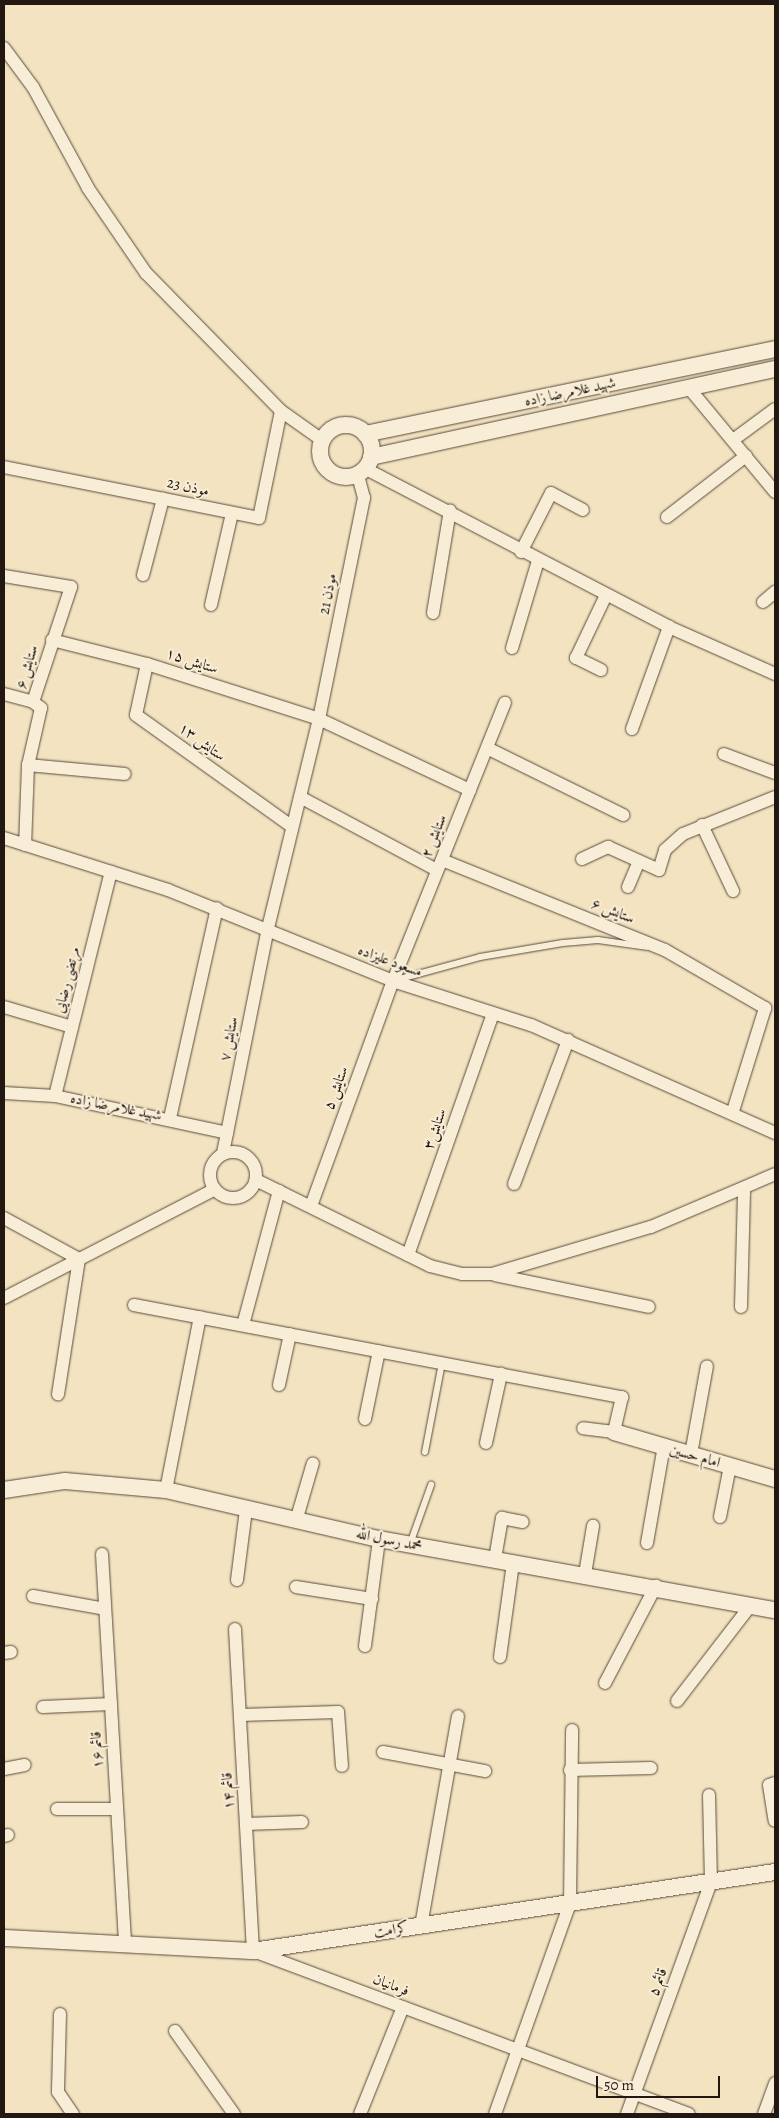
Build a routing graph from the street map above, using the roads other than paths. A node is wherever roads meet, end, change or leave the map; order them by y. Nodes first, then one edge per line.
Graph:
1 (4, 48) edge
2 (775, 349) edge
3 (775, 370) edge
4 (689, 388) junction
5 (775, 409) edge
6 (281, 411) junction
7 (365, 434) junction
8 (322, 440) junction
9 (733, 440) junction
10 (746, 456) junction
11 (4, 467) edge
12 (365, 467) junction
13 (775, 492) edge
14 (163, 498) junction
15 (450, 510) junction
16 (583, 510) dead end
17 (232, 513) junction
18 (667, 517) dead end
19 (522, 552) junction
20 (538, 561) junction
21 (4, 576) edge
22 (143, 576) dead end
23 (775, 592) edge
24 (606, 595) junction
25 (763, 602) dead end
26 (211, 605) dead end
27 (433, 613) dead end
28 (669, 627) junction
29 (52, 640) junction
30 (512, 648) dead end
31 (147, 664) junction
32 (600, 670) dead end
33 (775, 674) edge
34 (4, 694) edge
35 (33, 702) junction
36 (505, 703) dead end
37 (320, 719) junction
38 (632, 729) dead end
39 (487, 748) junction
40 (724, 754) dead end
41 (28, 765) junction
42 (125, 774) dead end
43 (775, 774) edge
44 (470, 790) junction
45 (300, 797) junction
46 (775, 797) edge
47 (623, 815) dead end
48 (702, 825) junction
49 (291, 826) junction
50 (4, 838) edge
51 (25, 845) junction
52 (582, 858) dead end
53 (639, 861) junction
54 (440, 865) junction
55 (111, 872) junction
56 (628, 887) dead end
57 (733, 891) dead end
58 (217, 908) junction
59 (267, 932) junction
60 (665, 950) junction
61 (393, 981) junction
62 (770, 1006) edge
63 (4, 1007) edge
64 (493, 1013) junction
65 (72, 1027) junction
66 (568, 1040) junction
67 (4, 1093) edge
68 (55, 1096) junction
69 (733, 1111) junction
70 (170, 1118) junction
71 (227, 1133) junction
72 (775, 1133) edge
73 (223, 1154) junction
74 (775, 1174) edge
75 (256, 1180) junction
76 (514, 1184) dead end
77 (744, 1189) junction
78 (214, 1190) junction
79 (279, 1191) junction
80 (311, 1206) junction
81 (4, 1218) edge
82 (408, 1255) junction
83 (79, 1259) junction
84 (492, 1274) junction
85 (4, 1284) edge
86 (17, 1291) junction
87 (4, 1298) edge
88 (134, 1305) dead end
89 (649, 1307) dead end
90 (741, 1307) dead end
91 (200, 1317) junction
92 (243, 1325) junction
93 (290, 1334) junction
94 (379, 1351) junction
95 (442, 1363) junction
96 (707, 1366) dead end
97 (500, 1374) junction
98 (279, 1385) dead end
99 (58, 1394) dead end
100 (365, 1418) dead end
101 (583, 1428) dead end
102 (614, 1432) junction
103 (486, 1443) dead end
104 (664, 1446) junction
105 (425, 1452) dead end
106 (691, 1454) junction
107 (313, 1463) dead end
108 (730, 1466) junction
109 (775, 1479) edge
110 (431, 1485) dead end
111 (4, 1490) edge
112 (166, 1490) junction
113 (246, 1510) junction
114 (720, 1517) dead end
115 (296, 1521) junction
116 (523, 1522) dead end
117 (593, 1526) dead end
118 (379, 1539) junction
119 (410, 1544) junction
120 (647, 1544) dead end
121 (102, 1554) dead end
122 (495, 1559) junction
123 (513, 1563) junction
124 (585, 1574) junction
125 (237, 1580) dead end
126 (656, 1586) junction
127 (296, 1587) dead end
128 (33, 1596) dead end
129 (372, 1598) junction
130 (751, 1605) junction
131 (106, 1609) junction
132 (775, 1610) edge
133 (235, 1628) dead end
134 (365, 1646) dead end
135 (500, 1657) dead end
136 (605, 1683) dead end
137 (677, 1701) dead end
138 (111, 1704) junction
139 (43, 1707) dead end
140 (240, 1715) junction
141 (458, 1716) dead end
142 (572, 1730) dead end
143 (383, 1752) dead end
144 (450, 1763) junction
145 (25, 1764) dead end
146 (342, 1766) dead end
147 (651, 1768) dead end
148 (4, 1769) edge
149 (570, 1770) junction
150 (485, 1771) dead end
151 (772, 1784) edge
152 (709, 1795) dead end
153 (57, 1809) dead end
154 (117, 1809) junction
155 (775, 1821) edge
156 (302, 1822) dead end
157 (246, 1824) junction
158 (775, 1872) edge
159 (711, 1882) junction
160 (570, 1903) junction
161 (421, 1926) junction
162 (4, 1938) edge
163 (125, 1943) junction
164 (253, 1951) junction
165 (403, 2007) junction
166 (60, 2014) dead end
167 (175, 2032) dead end
168 (517, 2050) junction
169 (775, 2083) edge
170 (635, 2094) junction
171 (73, 2114) edge
172 (234, 2114) edge
173 (360, 2114) edge
174 (495, 2114) edge
175 (628, 2114) edge
176 (689, 2114) edge
177 (764, 2114) edge

1 - 6 street
2 - 7 street, شهید غلامرضا زاده
3 - 4 street, شهید غلامرضا زاده
4 - 9 street
4 - 12 street, شهید غلامرضا زاده
5 - 9 street
6 - 8 street
6 - 17 street, موذن 23
7 - 8 street
7 - 12 street
8 - 12 street
9 - 10 street
10 - 13 street
10 - 18 street
11 - 14 street, موذن 23
12 - 15 street
12 - 37 street, موذن 21
14 - 17 street, موذن 23
14 - 22 street
15 - 19 street
15 - 27 street
16 - 19 street
17 - 26 street
19 - 20 street
20 - 24 street
20 - 30 street
21 - 29 street, ستایش ۶
23 - 25 street
24 - 28 street
24 - 32 street
28 - 33 street
28 - 38 street
29 - 31 street, ستایش ۱۵
29 - 35 street, ستایش ۶
31 - 37 street, ستایش ۱۵
31 - 49 street, ستایش ۱۳
34 - 35 street
35 - 41 street, ستایش ۶
36 - 39 street, ستایش ۲
37 - 44 street, ستایش ۱۵
37 - 45 street, موذن 21
39 - 44 street, ستایش ۲
39 - 47 street
40 - 43 street
41 - 42 street
41 - 51 street, ستایش ۶
44 - 54 street, ستایش ۲
45 - 49 street, موذن 21
45 - 54 street
46 - 48 street
48 - 53 street
48 - 57 street
49 - 59 street, ستایش ۷
50 - 51 street, مسعود علیزاده
51 - 55 street, مسعود علیزاده
52 - 53 street
53 - 56 street
54 - 60 street, ستایش ۶
54 - 61 street, ستایش ۲
55 - 58 street, مسعود علیزاده
55 - 65 street, مرتضی رضایی
58 - 59 street, مسعود علیزاده
58 - 70 street
59 - 61 street, مسعود علیزاده
59 - 71 street, ستایش ۷
60 - 61 lane
60 - 62 street, ستایش ۶
61 - 64 street, مسعود علیزاده
61 - 80 street, ستایش ۵
62 - 69 street
63 - 65 street
64 - 66 street, مسعود علیزاده
64 - 82 street, ستایش۳
65 - 68 street, مرتضی رضایی
66 - 69 street, مسعود علیزاده
66 - 76 street
67 - 68 street, شهید غلامرضا زاده
68 - 70 street, شهید غلامرضا زاده
69 - 72 street, مسعود علیزاده
70 - 71 street, شهید غلامرضا زاده
71 - 73 street, ستایش ۷
73 - 75 street
73 - 78 street
74 - 77 street
75 - 78 street
75 - 79 street
77 - 84 street
77 - 90 street
78 - 83 street
79 - 80 street
79 - 92 street
80 - 82 street
81 - 83 street
82 - 84 street
83 - 86 street
83 - 99 street
84 - 89 street
85 - 86 street
86 - 87 street
88 - 91 street
91 - 92 street
91 - 112 street
92 - 93 street
93 - 94 street
93 - 98 street
94 - 95 street
94 - 100 street
95 - 97 street
95 - 105 lane
96 - 106 street
97 - 102 street
97 - 103 street
101 - 102 street
102 - 104 street, امام حسین
104 - 106 street, امام حسین
104 - 120 street
106 - 108 street, امام حسین
107 - 115 street
108 - 109 street, امام حسین
108 - 114 street
110 - 119 lane
111 - 112 street, محمد رسول الله
112 - 113 street, محمد رسول الله
113 - 115 street, محمد رسول الله
113 - 125 street
115 - 118 street, محمد رسول الله
116 - 122 street
117 - 124 street
118 - 119 street, محمد رسول الله
118 - 129 street
119 - 122 street, محمد رسول الله
121 - 131 street, قائم ۱۶
122 - 123 street, محمد رسول الله
123 - 124 street, محمد رسول الله
123 - 135 street
124 - 126 street, محمد رسول الله
126 - 130 street, محمد رسول الله
126 - 136 street
127 - 129 street
128 - 131 street
129 - 134 street
130 - 132 street, محمد رسول الله
130 - 137 street
131 - 138 street, قائم ۱۶
133 - 140 street, قائم ۱۴
138 - 139 street
138 - 154 street, قائم ۱۶
140 - 146 street
140 - 157 street, قائم ۱۴
141 - 144 street
142 - 149 street
143 - 144 street
144 - 150 street
144 - 161 street
145 - 148 street
147 - 149 street
149 - 160 street
151 - 155 street
152 - 159 street
153 - 154 street
154 - 163 street, قائم ۱۶
156 - 157 street
157 - 164 street, قائم ۱۴
158 - 159 street, کرامت
159 - 160 street, کرامت
159 - 170 street, قائم ۵
160 - 161 street, کرامت
160 - 168 street
161 - 164 street, کرامت
162 - 163 street, کرامت
163 - 164 street, کرامت
164 - 165 street, فرمانیان
165 - 168 street, فرمانیان
165 - 173 street
166 - 171 street
167 - 172 street
168 - 170 street, فرمانیان
168 - 174 street
169 - 177 street
170 - 175 street, قائم ۵
170 - 176 street, فرمانیان

